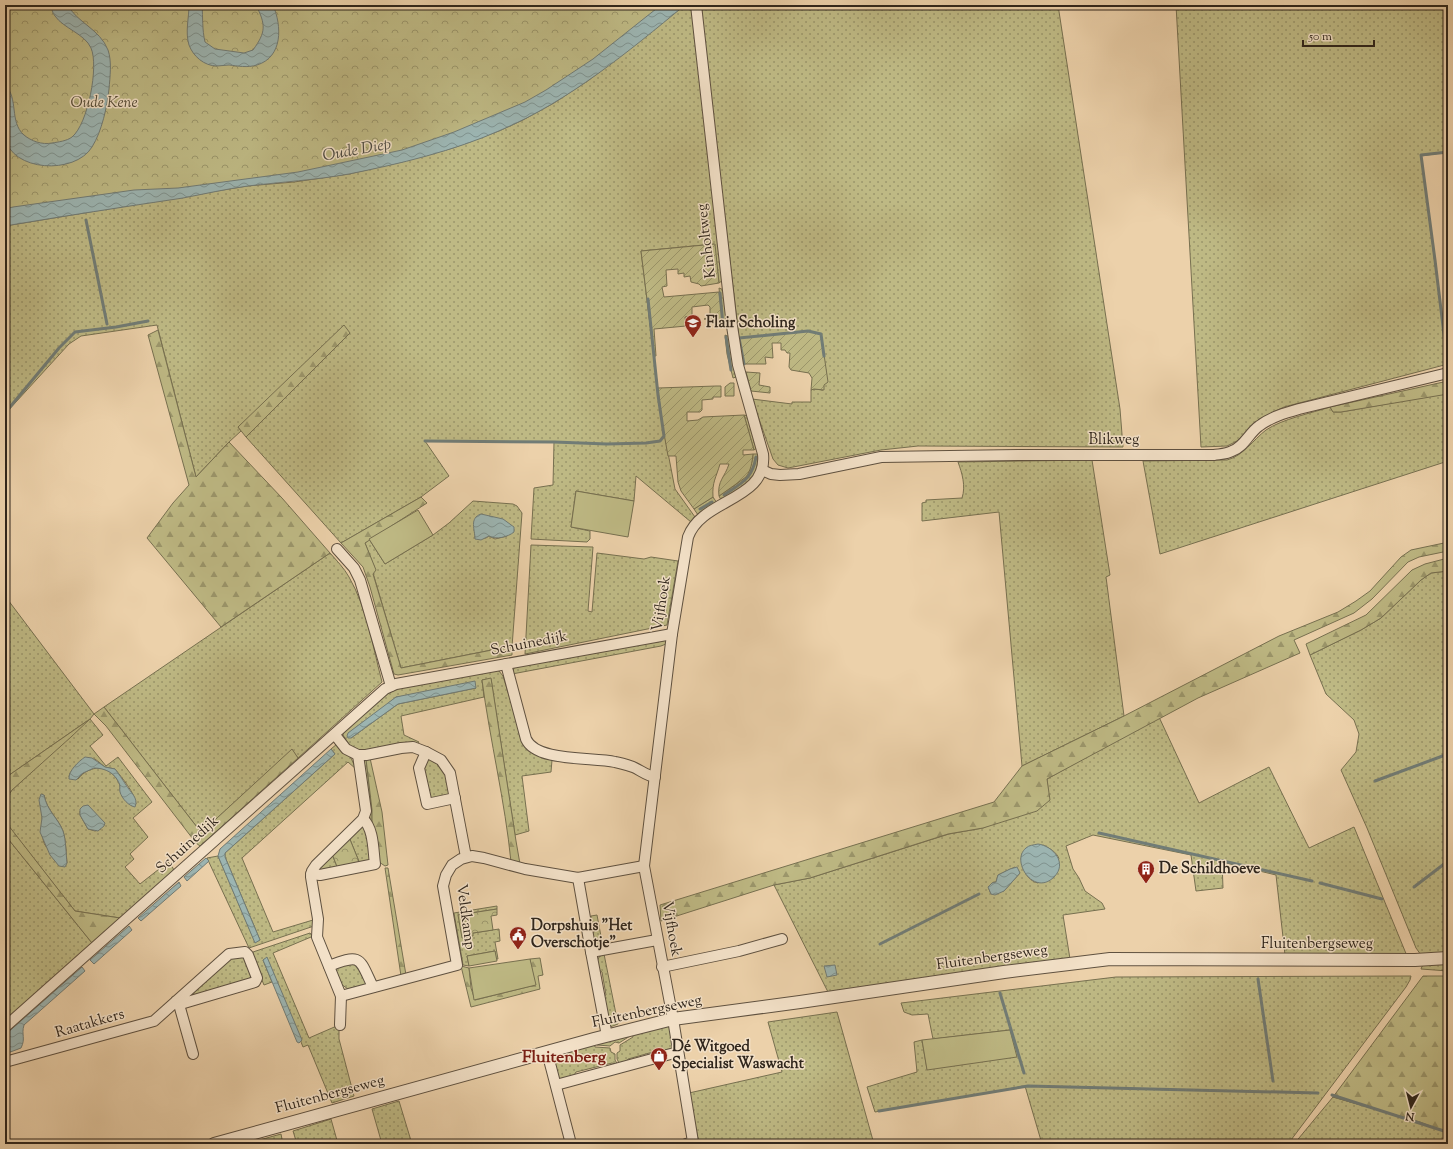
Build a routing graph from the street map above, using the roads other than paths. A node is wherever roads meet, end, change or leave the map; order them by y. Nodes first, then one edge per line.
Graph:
1 (696, 5) edge
2 (1448, 373) edge
3 (762, 470) junction
4 (337, 549) dead end
5 (672, 634) junction
6 (506, 664) junction
7 (391, 686) junction
8 (335, 735) junction
9 (426, 752) junction
10 (358, 755) junction
11 (655, 777) junction
12 (455, 798) junction
13 (363, 819) junction
14 (466, 857) junction
15 (644, 866) junction
16 (311, 874) junction
17 (578, 878) junction
18 (782, 939) dead end
19 (657, 940) junction
20 (591, 952) junction
21 (1448, 958) edge
22 (329, 966) junction
23 (662, 967) junction
24 (373, 987) junction
25 (341, 996) junction
26 (179, 1002) junction
27 (673, 1019) junction
28 (340, 1025) dead end
29 (5, 1027) edge
30 (607, 1036) junction
31 (547, 1052) junction
32 (678, 1052) junction
33 (193, 1054) dead end
34 (5, 1062) edge
35 (556, 1085) junction
36 (214, 1144) edge
37 (571, 1144) edge
38 (686, 1144) edge

1 - 3 street, Kinholtweg
2 - 3 street, Blikweg
3 - 5 street, Vijfhoek
4 - 7 street
5 - 6 street, Schuinedijk
5 - 11 street, Vijfhoek
6 - 7 street, Schuinedijk
6 - 11 street
7 - 8 street, Schuinedijk
8 - 10 street
8 - 29 street, Schuinedijk
9 - 10 street
9 - 12 street
9 - 12 street
10 - 13 street
11 - 15 street, Vijfhoek
12 - 14 street
13 - 16 street
13 - 16 street
14 - 17 street
14 - 24 street, Veldkamp
15 - 17 street
15 - 19 street, Vijfhoek
16 - 22 street
17 - 20 street
18 - 23 street, Vijfhoek
19 - 20 street
19 - 23 street, Vijfhoek
20 - 30 street
21 - 27 street, Fluitenbergseweg
22 - 24 street
22 - 25 street
23 - 27 street, Vijfhoek
24 - 25 street, Veldkamp
25 - 28 street
26 - 26 street, Raatakkers
26 - 33 street
26 - 34 street, Raatakkers
27 - 30 street, Fluitenbergseweg
27 - 32 street, Vijfhoek
30 - 31 street, Fluitenbergseweg
31 - 35 street
31 - 36 street, Fluitenbergseweg
32 - 35 street
32 - 38 street, Vijfhoek
35 - 37 street

